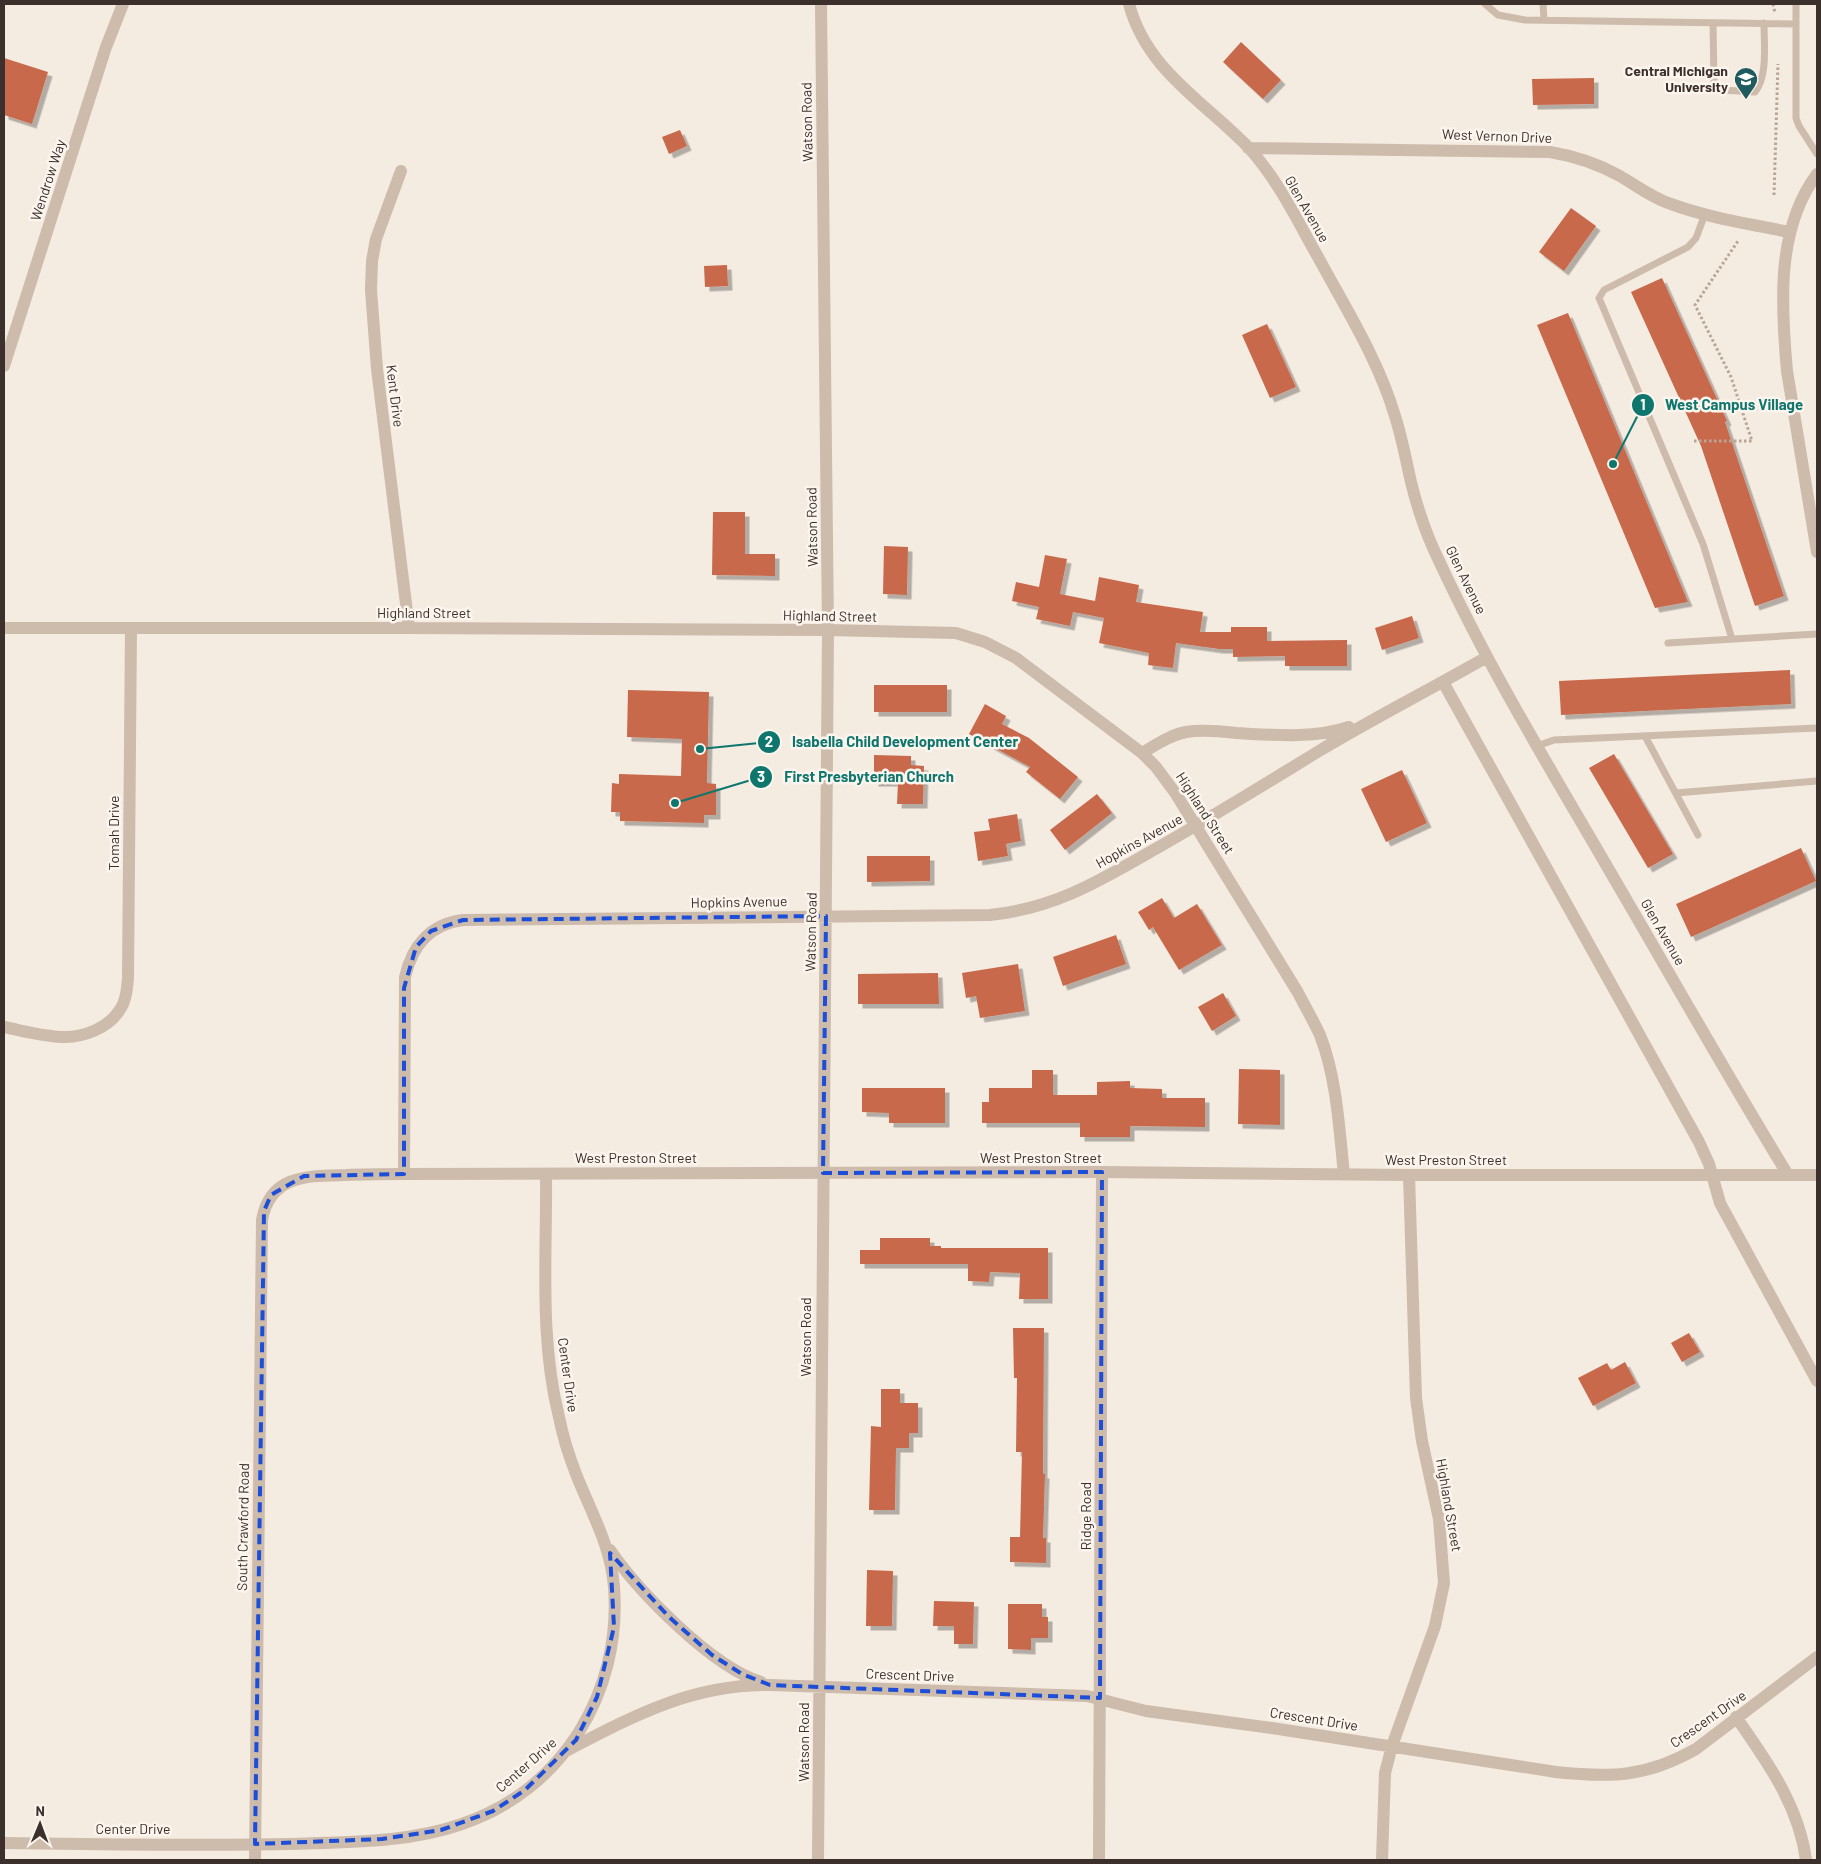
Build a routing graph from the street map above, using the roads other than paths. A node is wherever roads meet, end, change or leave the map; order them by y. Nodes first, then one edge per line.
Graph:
1 (123, 4) edge
2 (821, 4) edge
3 (1130, 4) edge
4 (1485, 4) edge
5 (1543, 4) edge
6 (1796, 4) edge
7 (1544, 20) junction
8 (1712, 22) junction
9 (1764, 23) junction
10 (1795, 24) junction
11 (1248, 148) junction
12 (1817, 154) edge
13 (401, 171) dead end
14 (1817, 174) edge
15 (1705, 214) junction
16 (1790, 232) junction
17 (4, 366) edge
18 (1817, 552) edge
19 (4, 628) edge
20 (131, 628) junction
21 (409, 628) junction
22 (828, 630) junction
23 (1817, 634) edge
24 (1732, 639) junction
25 (1668, 642) dead end
26 (1487, 657) junction
27 (1443, 682) junction
28 (1371, 720) junction
29 (1817, 728) edge
30 (1645, 736) junction
31 (1537, 746) junction
32 (1142, 753) junction
33 (1817, 781) edge
34 (1676, 793) junction
35 (1196, 826) junction
36 (1698, 835) dead end
37 (826, 916) junction
38 (4, 1027) edge
39 (1102, 1172) junction
40 (823, 1173) junction
41 (404, 1174) junction
42 (546, 1174) junction
43 (1344, 1174) junction
44 (1711, 1174) junction
45 (1788, 1174) junction
46 (1409, 1175) junction
47 (1817, 1175) edge
48 (271, 1195) joint
49 (1817, 1381) edge
50 (606, 1545) junction
51 (1817, 1657) edge
52 (770, 1685) junction
53 (819, 1687) junction
54 (1100, 1698) junction
55 (1736, 1718) junction
56 (1392, 1746) junction
57 (566, 1752) junction
58 (4, 1843) edge
59 (255, 1844) junction
60 (255, 1860) edge
61 (818, 1860) edge
62 (1100, 1860) edge
63 (1382, 1860) edge
64 (1806, 1860) edge

1 - 17 street, Wendrow Way
2 - 22 street, Watson Road
3 - 11 street, Glen Avenue
4 - 7 lane
5 - 7 lane
6 - 10 lane
7 - 8 lane
8 - 9 lane
8 - 9 lane
9 - 10 lane
10 - 12 lane
11 - 15 street, West Vernon Drive
11 - 26 street, Glen Avenue
13 - 21 street, Kent Drive
14 - 16 street
15 - 16 street, West Vernon Drive
15 - 24 lane
16 - 18 street
19 - 20 street, Highland Street
20 - 21 street, Highland Street
20 - 38 street, Tomah Drive
21 - 22 street, Highland Street
22 - 32 street, Highland Street
22 - 37 street, Watson Road
23 - 24 lane
24 - 25 lane
26 - 27 street, Hopkins Avenue
26 - 31 street, Glen Avenue
27 - 28 street, Hopkins Avenue
27 - 44 street
28 - 32 street, Hopkins Avenue
28 - 35 street, Hopkins Avenue
29 - 30 lane
30 - 31 lane
30 - 34 lane
31 - 45 street, Glen Avenue
32 - 35 street, Highland Street
33 - 34 lane
34 - 36 lane
35 - 37 street, Hopkins Avenue
35 - 43 street, Highland Street
37 - 40 street, Watson Road
37 - 41 street, Hopkins Avenue
39 - 40 street, West Preston Street
39 - 43 street, West Preston Street
39 - 54 street, Ridge Road
40 - 42 street, West Preston Street
40 - 53 street, Watson Road
41 - 42 street, West Preston Street
41 - 48 street, West Preston Street
42 - 50 street, Center Drive
43 - 46 street, West Preston Street
44 - 45 street, West Preston Street
44 - 46 street, West Preston Street
44 - 49 street
45 - 47 street, West Preston Street
46 - 56 street, Highland Street
48 - 59 street, South Crawford Road
50 - 52 street, Crescent Drive
50 - 57 street, Center Drive
51 - 55 street, Crescent Drive
52 - 53 street, Crescent Drive
52 - 57 street, Crescent Drive
53 - 54 street, Crescent Drive
53 - 61 street, Watson Road
54 - 56 street, Crescent Drive
54 - 62 street, Ridge Road
55 - 56 street, Crescent Drive
55 - 64 street
56 - 63 street, Highland Street
57 - 59 street, Center Drive
58 - 59 street, Center Drive
59 - 60 street, South Crawford Road

